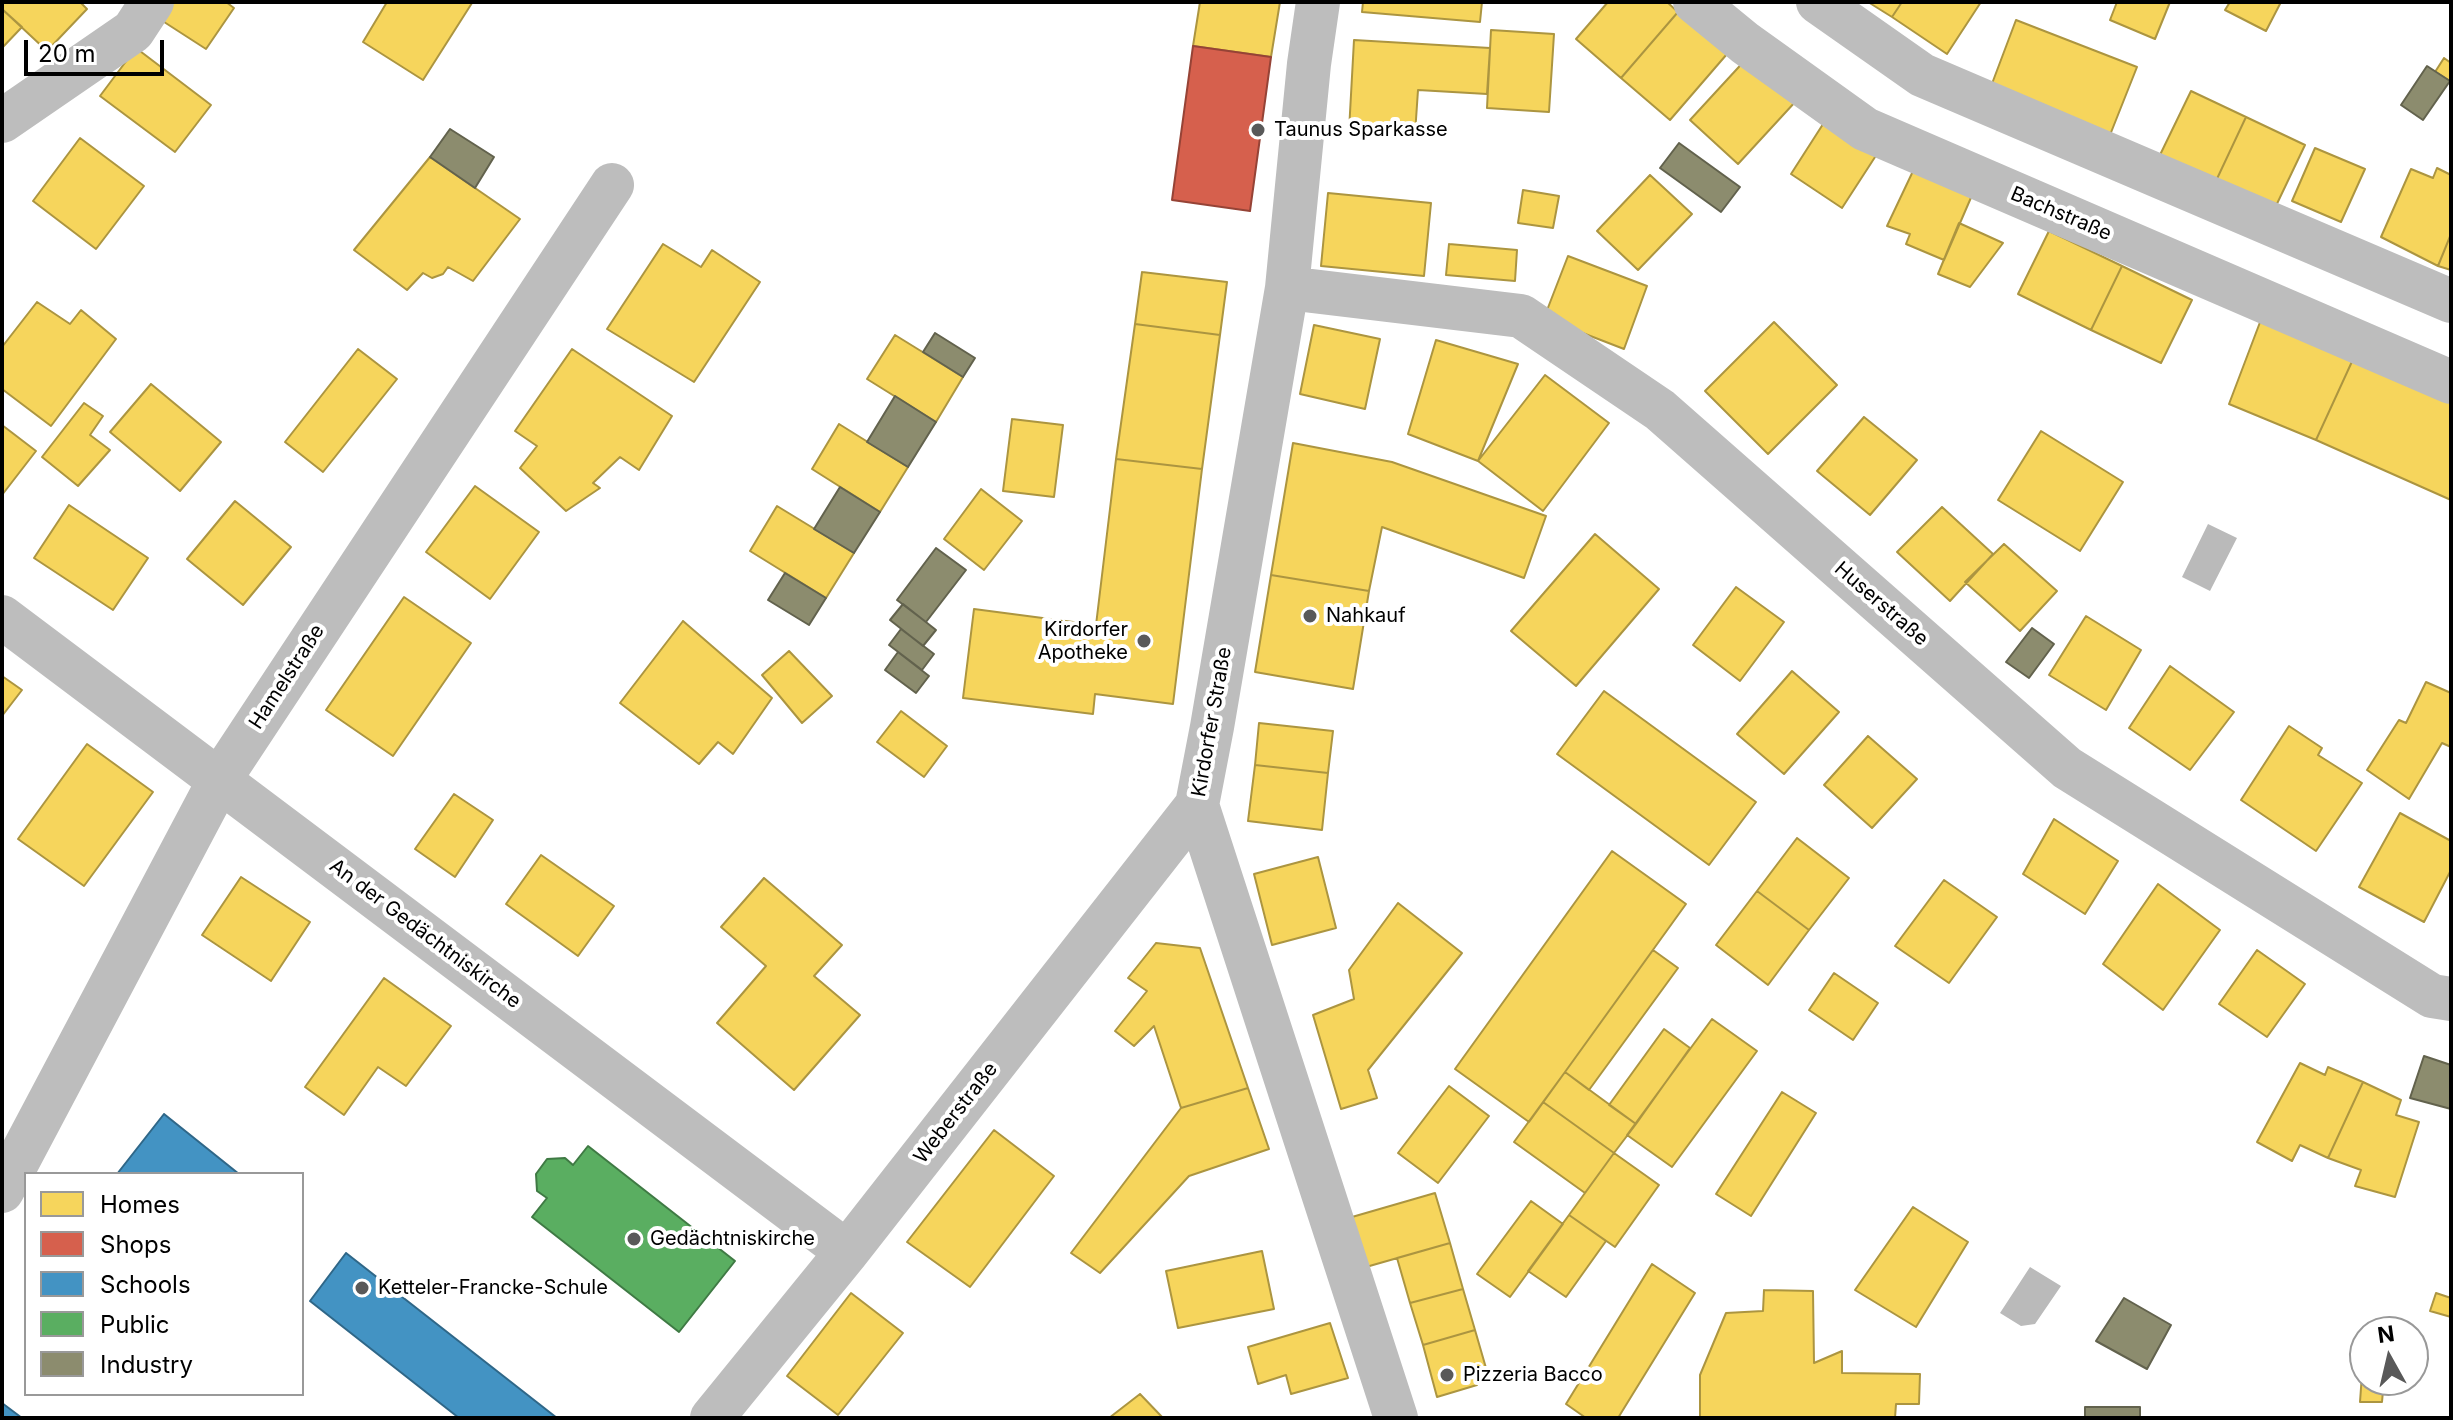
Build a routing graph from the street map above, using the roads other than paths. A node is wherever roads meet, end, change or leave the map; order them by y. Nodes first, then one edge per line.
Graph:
1 (152, 2) edge
2 (1318, 2) edge
3 (1695, 2) edge
4 (1818, 2) edge
5 (2, 121) edge
6 (612, 185) dead end
7 (1287, 288) junction
8 (2451, 301) edge
9 (2451, 382) edge
10 (2, 617) edge
11 (220, 779) junction
12 (1197, 805) junction
13 (2451, 999) edge
14 (2, 1191) edge
15 (847, 1252) junction
16 (712, 1418) edge
17 (1396, 1418) edge

1 - 5 street
2 - 7 street, Kirdorfer Straße
3 - 9 street, Bachstraße
4 - 8 street
6 - 11 street, Hamelstraße
7 - 12 street, Kirdorfer Straße
7 - 13 street, Huserstraße
10 - 11 street, An der Gedächtniskirche
11 - 14 street, Hamelstraße
11 - 15 street, An der Gedächtniskirche
12 - 15 street, Weberstraße
12 - 17 street, Kirdorfer Straße
15 - 16 street, Weberstraße

